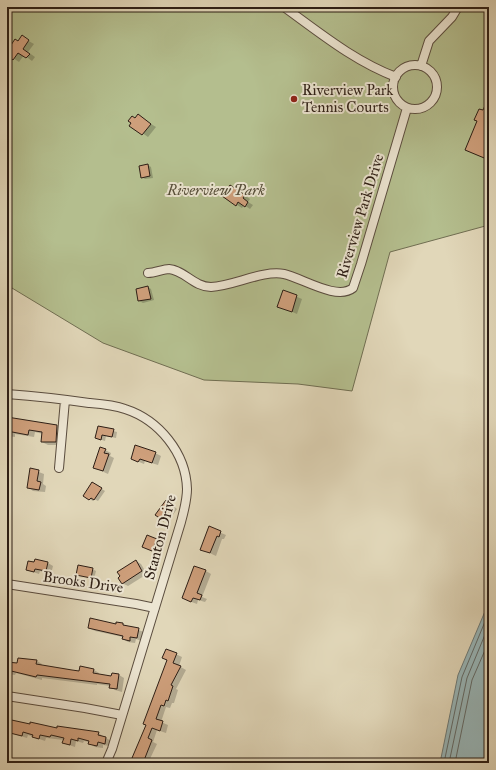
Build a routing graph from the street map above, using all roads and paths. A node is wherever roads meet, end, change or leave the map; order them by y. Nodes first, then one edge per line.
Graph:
1 (284, 7) edge
2 (458, 7) edge
3 (420, 66) junction
4 (396, 77) junction
5 (407, 108) junction
6 (148, 273) dead end
7 (7, 394) edge
8 (65, 400) junction
9 (59, 468) dead end
10 (7, 584) edge
11 (155, 608) junction
12 (7, 696) edge
13 (122, 715) junction
14 (106, 763) edge

1 - 4 street
2 - 3 street
3 - 4 street
3 - 5 street
4 - 5 street
5 - 6 street, Riverview Park Drive
7 - 8 street, Stanton Drive
8 - 9 street
8 - 11 street, Stanton Drive
10 - 11 street, Brooks Drive
11 - 13 street, Stanton Drive
12 - 13 street
13 - 14 street, Stanton Drive

